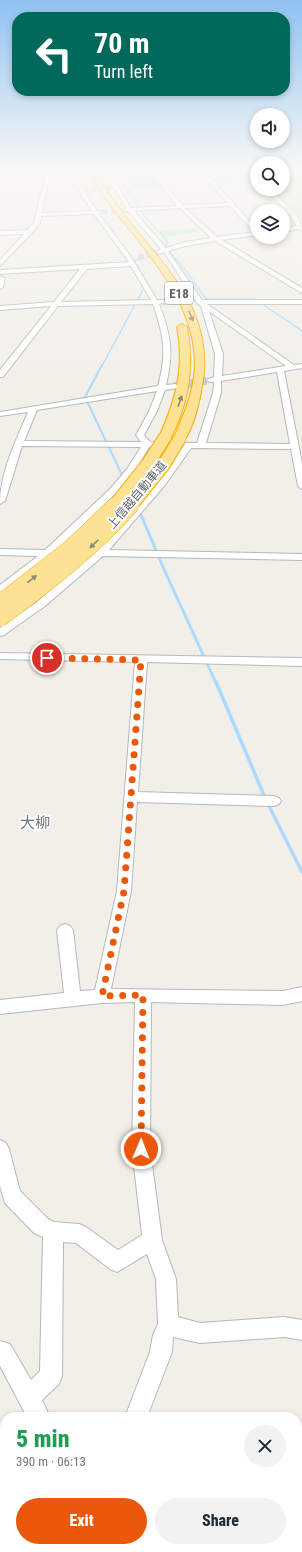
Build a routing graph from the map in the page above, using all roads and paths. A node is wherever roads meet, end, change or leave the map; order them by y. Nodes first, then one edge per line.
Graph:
1 (22, 240) edge
2 (115, 240) edge
3 (132, 240) edge
4 (142, 240) edge
5 (153, 240) edge
6 (214, 240) edge
7 (218, 240) edge
8 (162, 251) junction
9 (138, 258) tunnel mouth
10 (131, 263) junction
11 (0, 264) edge
12 (85, 267) junction
13 (0, 272) edge
14 (0, 278) edge
15 (0, 287) edge
16 (302, 291) edge
17 (159, 302) junction
18 (173, 302) dead end
19 (302, 302) edge
20 (199, 303) junction
21 (57, 304) junction
22 (0, 308) edge
23 (179, 316) dead end
24 (302, 366) edge
25 (292, 367) junction
26 (280, 369) junction
27 (0, 375) edge
28 (218, 379) junction
29 (210, 380) tunnel mouth
30 (175, 386) tunnel mouth
31 (163, 388) junction
32 (34, 408) junction
33 (0, 414) edge
34 (184, 442) junction
35 (19, 443) junction
36 (147, 444) junction
37 (201, 445) junction
38 (295, 447) junction
39 (4, 477) edge
40 (302, 486) edge
41 (0, 501) edge
42 (0, 552) edge
43 (48, 552) junction
44 (101, 553) junction
45 (302, 557) edge
46 (0, 590) edge
47 (0, 602) edge
48 (0, 619) edge
49 (0, 633) edge
50 (0, 656) edge
51 (141, 660) junction
52 (302, 662) edge
53 (131, 797) junction
54 (274, 800) dead end
55 (65, 930) dead end
56 (302, 994) edge
57 (143, 995) junction
58 (102, 996) junction
59 (73, 999) junction
60 (0, 1007) edge
61 (0, 1149) edge
62 (53, 1232) junction
63 (152, 1240) junction
64 (168, 1325) junction
65 (302, 1330) edge
66 (0, 1351) edge
67 (29, 1397) junction
68 (36, 1412) edge
69 (138, 1412) edge

1 - 11 street
2 - 10 street
3 - 18 highway, 上信越自動車道 / E18
4 -> 34 highway, 上信越自動車道 / E18
5 - 8 street
6 - 8 street
7 - 16 street
8 - 20 street
9 - 10 street
10 - 12 street
10 - 17 street
12 - 13 street
12 - 21 street
14 - 15 street
17 - 21 street
17 - 31 street
19 - 20 street
20 - 25 street
20 - 28 street
21 - 22 street
21 - 27 street
47 -> 23 highway, 上信越自動車道 / E18, bridge
24 - 25 street
25 - 26 street
26 - 28 street
26 - 38 street
28 - 29 street
28 - 37 street
30 - 31 street
31 - 32 street
31 - 36 street
32 - 33 street
32 - 35 street
34 - 36 street
34 - 37 street
34 - 44 street
34 -> 48 highway, 上信越自動車道 / E18, bridge
35 - 36 street
35 - 39 street
36 - 43 street
37 - 38 street
38 - 40 street
39 - 41 street
42 - 43 street
43 - 46 street
44 - 45 street
44 - 49 street
50 - 51 street
51 - 52 street
51 - 53 street
53 - 54 street
53 - 58 street
55 - 59 street
56 - 57 street
57 - 58 street
57 - 63 street
58 - 59 street
59 - 60 street
61 - 62 street
62 - 63 street
62 - 67 street
63 - 64 street
64 - 65 street
64 - 69 street
66 - 67 street
67 - 68 street

